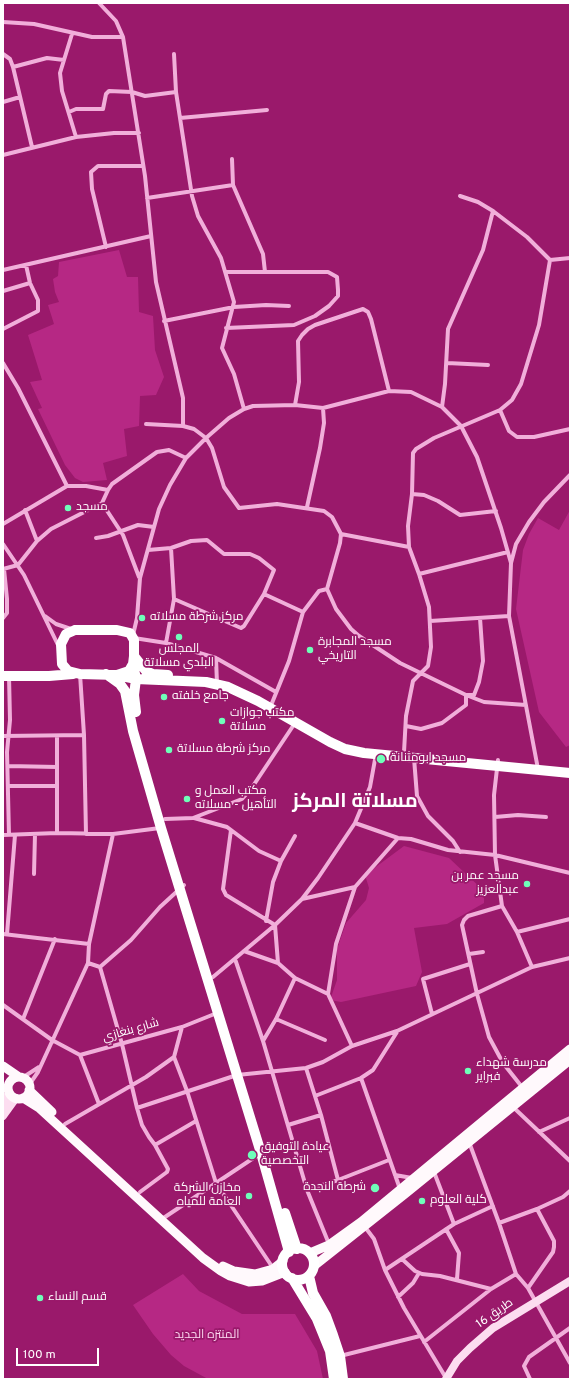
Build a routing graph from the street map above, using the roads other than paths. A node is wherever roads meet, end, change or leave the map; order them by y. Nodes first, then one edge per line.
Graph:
1 (100, 3) edge
2 (3, 22) edge
3 (72, 34) junction
4 (123, 37) junction
5 (3, 54) edge
6 (174, 54) dead end
7 (64, 60) junction
8 (13, 67) junction
9 (132, 92) junction
10 (176, 92) junction
11 (20, 97) junction
12 (3, 102) edge
13 (267, 110) dead end
14 (68, 112) junction
15 (180, 118) junction
16 (139, 134) junction
17 (76, 137) junction
18 (32, 147) junction
19 (3, 155) edge
20 (232, 159) dead end
21 (143, 166) junction
22 (232, 185) junction
23 (192, 191) junction
24 (460, 196) dead end
25 (147, 198) junction
26 (493, 211) junction
27 (151, 236) junction
28 (106, 248) junction
29 (570, 258) edge
30 (550, 260) junction
31 (26, 265) junction
32 (3, 270) edge
33 (226, 272) junction
34 (265, 272) junction
35 (30, 283) junction
36 (3, 291) edge
37 (289, 306) dead end
38 (234, 308) junction
39 (164, 321) junction
40 (226, 328) junction
41 (3, 329) edge
42 (3, 363) edge
43 (447, 363) junction
44 (488, 365) dead end
45 (389, 391) junction
46 (295, 405) junction
47 (442, 407) junction
48 (323, 408) junction
49 (244, 409) junction
50 (500, 410) junction
51 (146, 424) dead end
52 (183, 426) junction
53 (461, 426) junction
54 (570, 429) edge
55 (206, 438) junction
56 (186, 458) junction
57 (570, 475) edge
58 (67, 486) junction
59 (108, 490) junction
60 (412, 494) junction
61 (102, 503) junction
62 (307, 507) junction
63 (25, 510) junction
64 (496, 511) junction
65 (3, 524) edge
66 (154, 527) junction
67 (121, 532) junction
68 (341, 534) junction
69 (96, 538) dead end
70 (37, 542) junction
71 (3, 544) edge
72 (409, 547) junction
73 (171, 548) junction
74 (148, 550) junction
75 (508, 552) junction
76 (511, 563) junction
77 (18, 565) junction
78 (4, 569) edge
79 (419, 574) junction
80 (140, 578) junction
81 (327, 589) junction
82 (264, 594) junction
83 (174, 599) junction
84 (303, 612) junction
85 (44, 615) junction
86 (509, 616) junction
87 (3, 618) edge
88 (480, 618) junction
89 (430, 621) junction
90 (75, 630) junction
91 (133, 637) junction
92 (166, 643) junction
93 (61, 649) junction
94 (216, 658) junction
95 (133, 660) junction
96 (62, 664) junction
97 (77, 674) junction
98 (106, 674) junction
99 (420, 674) junction
100 (117, 675) junction
101 (6, 676) edge
102 (50, 676) junction
103 (136, 679) junction
104 (217, 681) junction
105 (276, 692) junction
106 (466, 695) junction
107 (272, 702) junction
108 (526, 705) junction
109 (299, 722) junction
110 (406, 726) junction
111 (84, 735) junction
112 (3, 736) edge
113 (9, 736) junction
114 (56, 736) junction
115 (404, 752) junction
116 (376, 753) junction
117 (414, 758) junction
118 (497, 763) junction
119 (8, 766) junction
120 (537, 766) junction
121 (57, 767) junction
122 (570, 767) edge
123 (570, 773) edge
124 (151, 780) junction
125 (8, 786) junction
126 (57, 786) junction
127 (495, 817) junction
128 (546, 817) dead end
129 (193, 818) junction
130 (355, 823) junction
131 (163, 824) junction
132 (231, 830) junction
133 (57, 833) junction
134 (35, 834) junction
135 (86, 834) junction
136 (113, 834) junction
137 (3, 835) edge
138 (8, 835) junction
139 (15, 835) junction
140 (295, 836) dead end
141 (398, 838) junction
142 (460, 852) junction
143 (495, 855) junction
144 (281, 861) junction
145 (34, 874) dead end
146 (570, 874) edge
147 (182, 886) junction
148 (355, 887) junction
149 (302, 899) junction
150 (502, 906) junction
151 (570, 919) edge
152 (266, 921) junction
153 (275, 925) junction
154 (517, 932) junction
155 (5, 934) edge
156 (55, 939) junction
157 (88, 944) junction
158 (244, 951) junction
159 (482, 952) dead end
160 (469, 954) junction
161 (570, 958) edge
162 (236, 959) junction
163 (88, 963) junction
164 (278, 963) junction
165 (470, 964) junction
166 (100, 967) junction
167 (532, 967) junction
168 (213, 977) junction
169 (295, 978) junction
170 (328, 994) junction
171 (477, 994) junction
172 (3, 1005) edge
173 (218, 1013) junction
174 (432, 1014) junction
175 (23, 1019) junction
176 (276, 1019) junction
177 (182, 1027) junction
178 (397, 1031) junction
179 (52, 1040) junction
180 (325, 1040) dead end
181 (263, 1041) junction
182 (122, 1044) junction
183 (352, 1046) junction
184 (570, 1049) edge
185 (80, 1055) junction
186 (174, 1057) junction
187 (570, 1060) edge
188 (3, 1066) edge
189 (39, 1067) junction
190 (306, 1068) junction
191 (271, 1070) junction
192 (240, 1074) junction
193 (3, 1076) edge
194 (21, 1077) junction
195 (362, 1078) junction
196 (131, 1085) junction
197 (522, 1087) junction
198 (9, 1089) junction
199 (187, 1091) junction
200 (25, 1093) junction
201 (315, 1096) junction
202 (99, 1104) junction
203 (510, 1104) junction
204 (3, 1107) edge
205 (137, 1108) junction
206 (321, 1115) junction
207 (3, 1116) edge
208 (570, 1118) edge
209 (196, 1121) junction
210 (65, 1124) junction
211 (288, 1125) junction
212 (539, 1132) junction
213 (79, 1141) junction
214 (469, 1142) junction
215 (155, 1145) junction
216 (261, 1153) junction
217 (388, 1160) junction
218 (570, 1161) edge
219 (433, 1171) junction
220 (395, 1175) junction
221 (414, 1178) junction
222 (338, 1180) junction
223 (216, 1183) junction
224 (307, 1190) junction
225 (400, 1190) junction
226 (570, 1191) edge
227 (140, 1192) junction
228 (493, 1206) junction
229 (537, 1209) junction
230 (163, 1218) junction
231 (499, 1223) junction
232 (454, 1224) junction
233 (365, 1227) junction
234 (446, 1229) junction
235 (190, 1242) junction
236 (329, 1245) junction
237 (293, 1250) junction
238 (310, 1253) junction
239 (402, 1259) junction
240 (283, 1261) junction
241 (314, 1266) junction
242 (273, 1269) junction
243 (385, 1270) junction
244 (419, 1273) junction
245 (516, 1274) junction
246 (288, 1275) junction
247 (309, 1276) junction
248 (457, 1280) junction
249 (570, 1281) edge
250 (528, 1288) junction
251 (491, 1290) junction
252 (398, 1297) junction
253 (535, 1302) junction
254 (570, 1328) edge
255 (420, 1336) junction
256 (556, 1337) junction
257 (424, 1342) junction
258 (340, 1356) junction
259 (570, 1363) edge
260 (334, 1379) edge
261 (342, 1379) edge
262 (446, 1379) edge
263 (530, 1379) edge

1 - 4 street
2 - 3 street
3 - 4 street
3 - 7 street
4 - 9 street
5 - 8 street
6 - 10 street
7 - 8 street
7 - 14 street
8 - 11 street
9 - 10 street
9 - 14 street
9 - 16 street
10 - 15 street
11 - 12 street
11 - 18 street
13 - 15 street
14 - 17 street
15 - 23 street
16 - 17 street
16 - 21 street
17 - 18 street
18 - 19 street
20 - 22 street
21 - 25 street
21 - 28 street
22 - 23 street
22 - 34 street
23 - 25 street
23 - 33 street
24 - 26 street
25 - 27 street
26 - 30 street
26 - 43 street
27 - 28 street
27 - 39 street
28 - 31 street
29 - 30 street
30 - 50 street
31 - 32 street
31 - 35 street
33 - 34 street
33 - 38 street
34 - 40 street
35 - 36 street
35 - 41 street
37 - 38 street
38 - 39 street
38 - 40 street
39 - 52 street
40 - 49 street
42 - 58 street
43 - 44 street
43 - 47 street
45 - 46 street
45 - 47 street
45 - 48 street
46 - 48 street
46 - 49 street
47 - 53 street
48 - 62 street
49 - 55 street
50 - 53 street
50 - 54 street
51 - 52 street
52 - 55 street
53 - 60 street
53 - 64 street
55 - 56 street
55 - 62 street
56 - 59 street
56 - 66 street
57 - 76 street
58 - 59 street
58 - 63 street
59 - 61 street
60 - 64 street
60 - 72 street
61 - 67 street
61 - 70 street
62 - 68 street
63 - 65 street
63 - 70 street
64 - 75 street
66 - 67 street
66 - 74 street
67 - 69 street
67 - 80 street
68 - 72 street
68 - 81 street
70 - 77 street
71 - 77 street
72 - 79 street
73 - 74 street
73 - 82 street
73 - 83 street
74 - 80 street
75 - 76 street
75 - 79 street
76 - 86 street
77 - 78 street
77 - 85 street
78 - 87 street
79 - 89 street
80 - 91 street
81 - 84 street
81 - 99 street
82 - 83 street
82 - 84 street
83 - 92 street
84 - 105 street
85 - 90 street
85 - 93 street
86 - 88 street
86 - 108 street
88 - 89 street
88 - 106 street
89 - 99 street
90 - 91 highway
90 - 93 highway
91 - 92 street
91 - 95 highway
92 - 94 street
93 - 96 highway
94 - 104 street
94 - 105 street
95 - 100 highway
95 - 103 highway
95 - 104 highway
96 - 97 highway
96 - 102 highway
97 - 98 highway
97 - 102 highway
97 - 111 street
98 - 100 highway
98 - 124 highway
99 - 106 street
99 - 110 street
100 - 103 highway
101 - 102 highway
101 - 113 street
103 - 104 highway
103 - 124 highway
104 - 107 highway
104 - 109 highway
105 - 107 street
106 - 108 street
106 - 110 street
107 - 109 highway
108 - 120 street
109 - 116 highway
109 - 129 street
110 - 115 street
111 - 114 street
111 - 135 street
112 - 113 street
113 - 114 street
113 - 119 street
114 - 121 street
115 - 116 highway
115 - 118 highway
116 - 117 highway
116 - 130 street
117 - 118 highway
117 - 142 street
118 - 120 highway
118 - 127 street
119 - 121 street
119 - 125 street
120 - 122 highway
120 - 123 highway
121 - 126 street
124 - 131 highway
125 - 126 street
125 - 138 street
126 - 133 street
127 - 128 street
127 - 143 street
129 - 131 street
129 - 132 street
130 - 141 street
130 - 149 street
131 - 136 street
131 - 147 highway
132 - 144 street
132 - 152 street
133 - 134 street
133 - 135 street
134 - 139 street
134 - 145 street
135 - 136 street
136 - 157 street
137 - 138 street
138 - 139 street
139 - 155 street
140 - 144 street
141 - 142 street
141 - 148 street
142 - 143 street
143 - 146 street
143 - 150 street
144 - 152 street
147 - 166 street
147 - 168 highway
147 - 173 highway
148 - 149 street
148 - 170 street
149 - 153 street
150 - 154 street
150 - 160 street
151 - 154 street
152 - 153 street
153 - 158 street
153 - 164 street
154 - 167 street
155 - 156 street
156 - 157 street
156 - 175 street
157 - 163 street
158 - 162 street
158 - 164 street
159 - 160 street
160 - 165 street
161 - 167 street
162 - 168 street
162 - 181 street
163 - 166 street
163 - 179 street
164 - 169 street
165 - 171 street
165 - 174 street
166 - 182 street
167 - 171 street
168 - 192 highway
169 - 170 street
169 - 176 street
170 - 183 street
171 - 174 street
171 - 197 street
172 - 175 street
173 - 177 street, شارع بنغازي
173 - 192 highway
174 - 178 street
175 - 179 street
176 - 180 street
176 - 181 street
177 - 182 street, شارع بنغازي
177 - 186 street
178 - 183 street
178 - 195 street
179 - 185 street
179 - 189 street
181 - 191 street
182 - 185 street, شارع بنغازي
182 - 196 street
183 - 190 street
184 - 197 main road
185 - 202 street
186 - 196 street
186 - 199 street
187 - 203 main road
188 - 194 main road
189 - 194 street
189 - 200 street
190 - 191 street
190 - 201 street
191 - 192 street
191 - 211 street
192 - 199 street
192 - 216 highway
192 - 237 highway
193 - 198 main road
194 - 198 main road
194 - 200 main road
195 - 201 street
195 - 217 street
196 - 202 street
196 - 205 street
197 - 203 main road
198 - 200 main road
198 - 204 street
199 - 205 street
199 - 209 street
200 - 207 street
200 - 210 main road
200 - 213 main road
201 - 206 street
202 - 210 street
203 - 212 street
203 - 214 main road
203 - 221 main road
205 - 215 street
206 - 211 street
206 - 222 street
208 - 212 street
209 - 215 street
209 - 223 street
210 - 213 main road
211 - 224 street
212 - 218 street
213 - 227 main road
213 - 230 main road
214 - 219 main road
214 - 228 street
215 - 227 street
216 - 223 street
216 - 237 highway
217 - 220 street
217 - 222 street
219 - 232 street
219 - 233 main road
220 - 221 street
220 - 225 street
221 - 225 main road
222 - 224 street
223 - 230 street
223 - 242 street
224 - 236 street
225 - 236 main road
226 - 229 street
227 - 230 main road
228 - 231 street
228 - 232 street
229 - 231 street
229 - 250 street
230 - 235 main road
231 - 245 street
232 - 234 street
233 - 241 main road
233 - 243 street
234 - 239 street
234 - 248 street
235 - 242 main road
235 - 246 main road
236 - 238 main road
237 - 238 highway
237 - 240 highway
238 - 241 highway
239 - 243 street
239 - 244 street
240 - 242 main road
240 - 246 highway
241 - 247 highway
243 - 252 street
244 - 248 street
244 - 252 street
245 - 250 street
245 - 251 street
246 - 247 highway
246 - 260 highway
247 - 258 highway
248 - 251 street
249 - 253 street, طريق 16
250 - 253 street
251 - 257 street
252 - 255 street
253 - 256 street
253 - 262 street, طريق 16
254 - 256 street
255 - 257 street
255 - 258 street
256 - 259 street
256 - 263 street
257 - 262 street
258 - 261 highway

